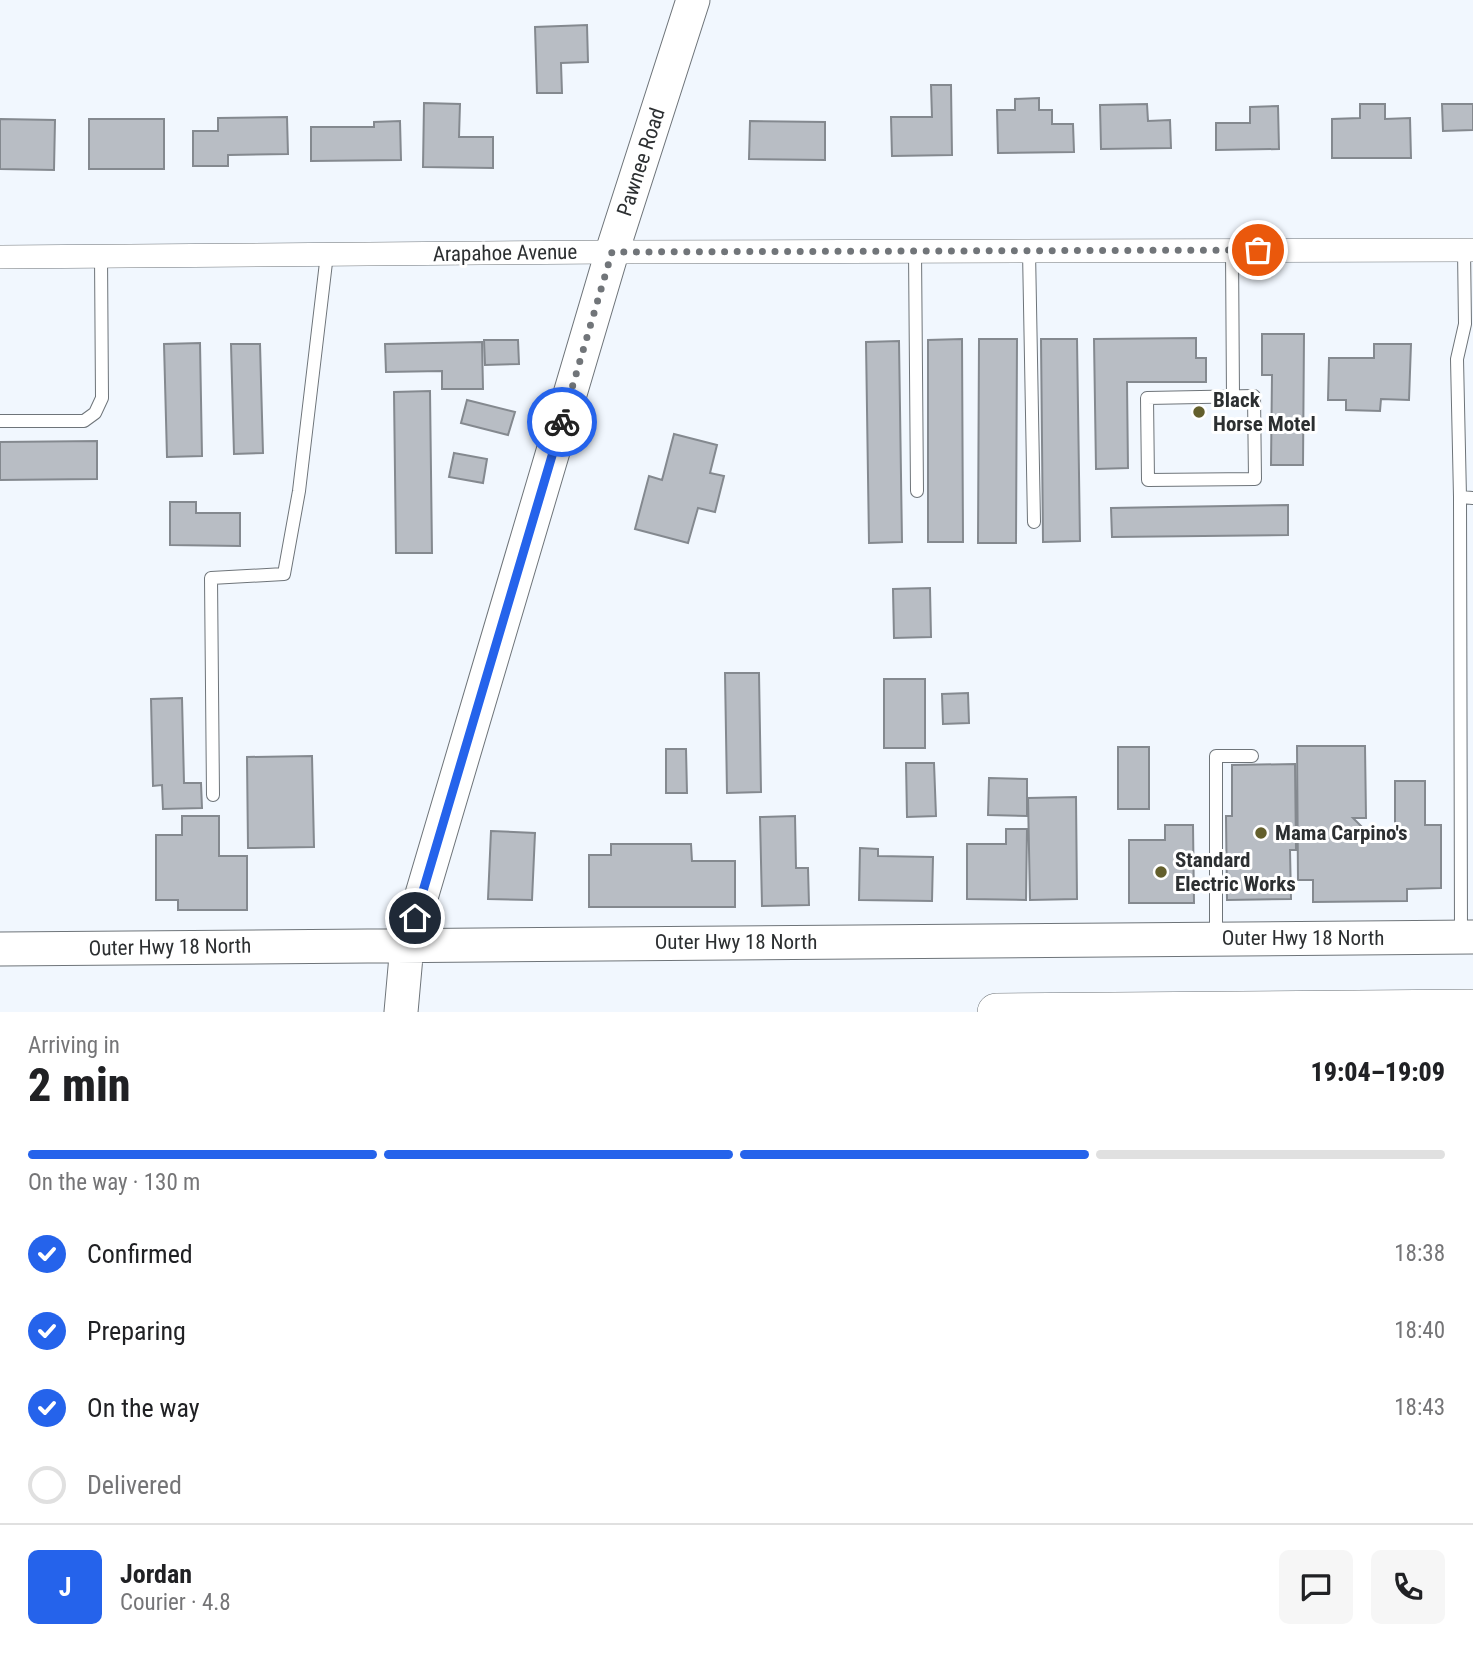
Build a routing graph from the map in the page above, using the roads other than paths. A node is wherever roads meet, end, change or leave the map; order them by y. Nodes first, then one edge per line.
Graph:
1 (693, 0) edge
2 (1232, 250) junction
3 (1469, 250) edge
4 (915, 251) junction
5 (1029, 251) junction
6 (612, 252) junction
7 (327, 254) junction
8 (101, 256) junction
9 (0, 257) edge
10 (1233, 397) junction
11 (0, 421) edge
12 (917, 491) dead end
13 (1466, 498) edge
14 (1034, 522) dead end
15 (1252, 756) dead end
16 (213, 794) dead end
17 (1467, 937) edge
18 (1216, 939) junction
19 (407, 944) junction
20 (0, 949) edge
21 (1473, 1008) edge
22 (401, 1012) edge
23 (996, 1012) edge

1 - 6 street, Pawnee Road
2 - 3 street, Arapahoe Avenue
2 - 5 street, Arapahoe Avenue
2 - 10 lane
3 - 13 lane
4 - 5 street, Arapahoe Avenue
4 - 6 street, Arapahoe Avenue
4 - 12 lane
5 - 14 lane
6 - 7 street, Arapahoe Avenue
6 - 19 street, Pawnee Road
7 - 8 street, Arapahoe Avenue
7 - 16 lane
8 - 9 street, Arapahoe Avenue
8 - 11 lane
10 - 10 lane
13 - 17 lane
15 - 18 lane
17 - 18 street, Outer Hwy 18 North
18 - 19 street, Outer Hwy 18 North
19 - 20 street, Outer Hwy 18 North
19 - 22 street, Pawnee Road
21 - 23 main road

